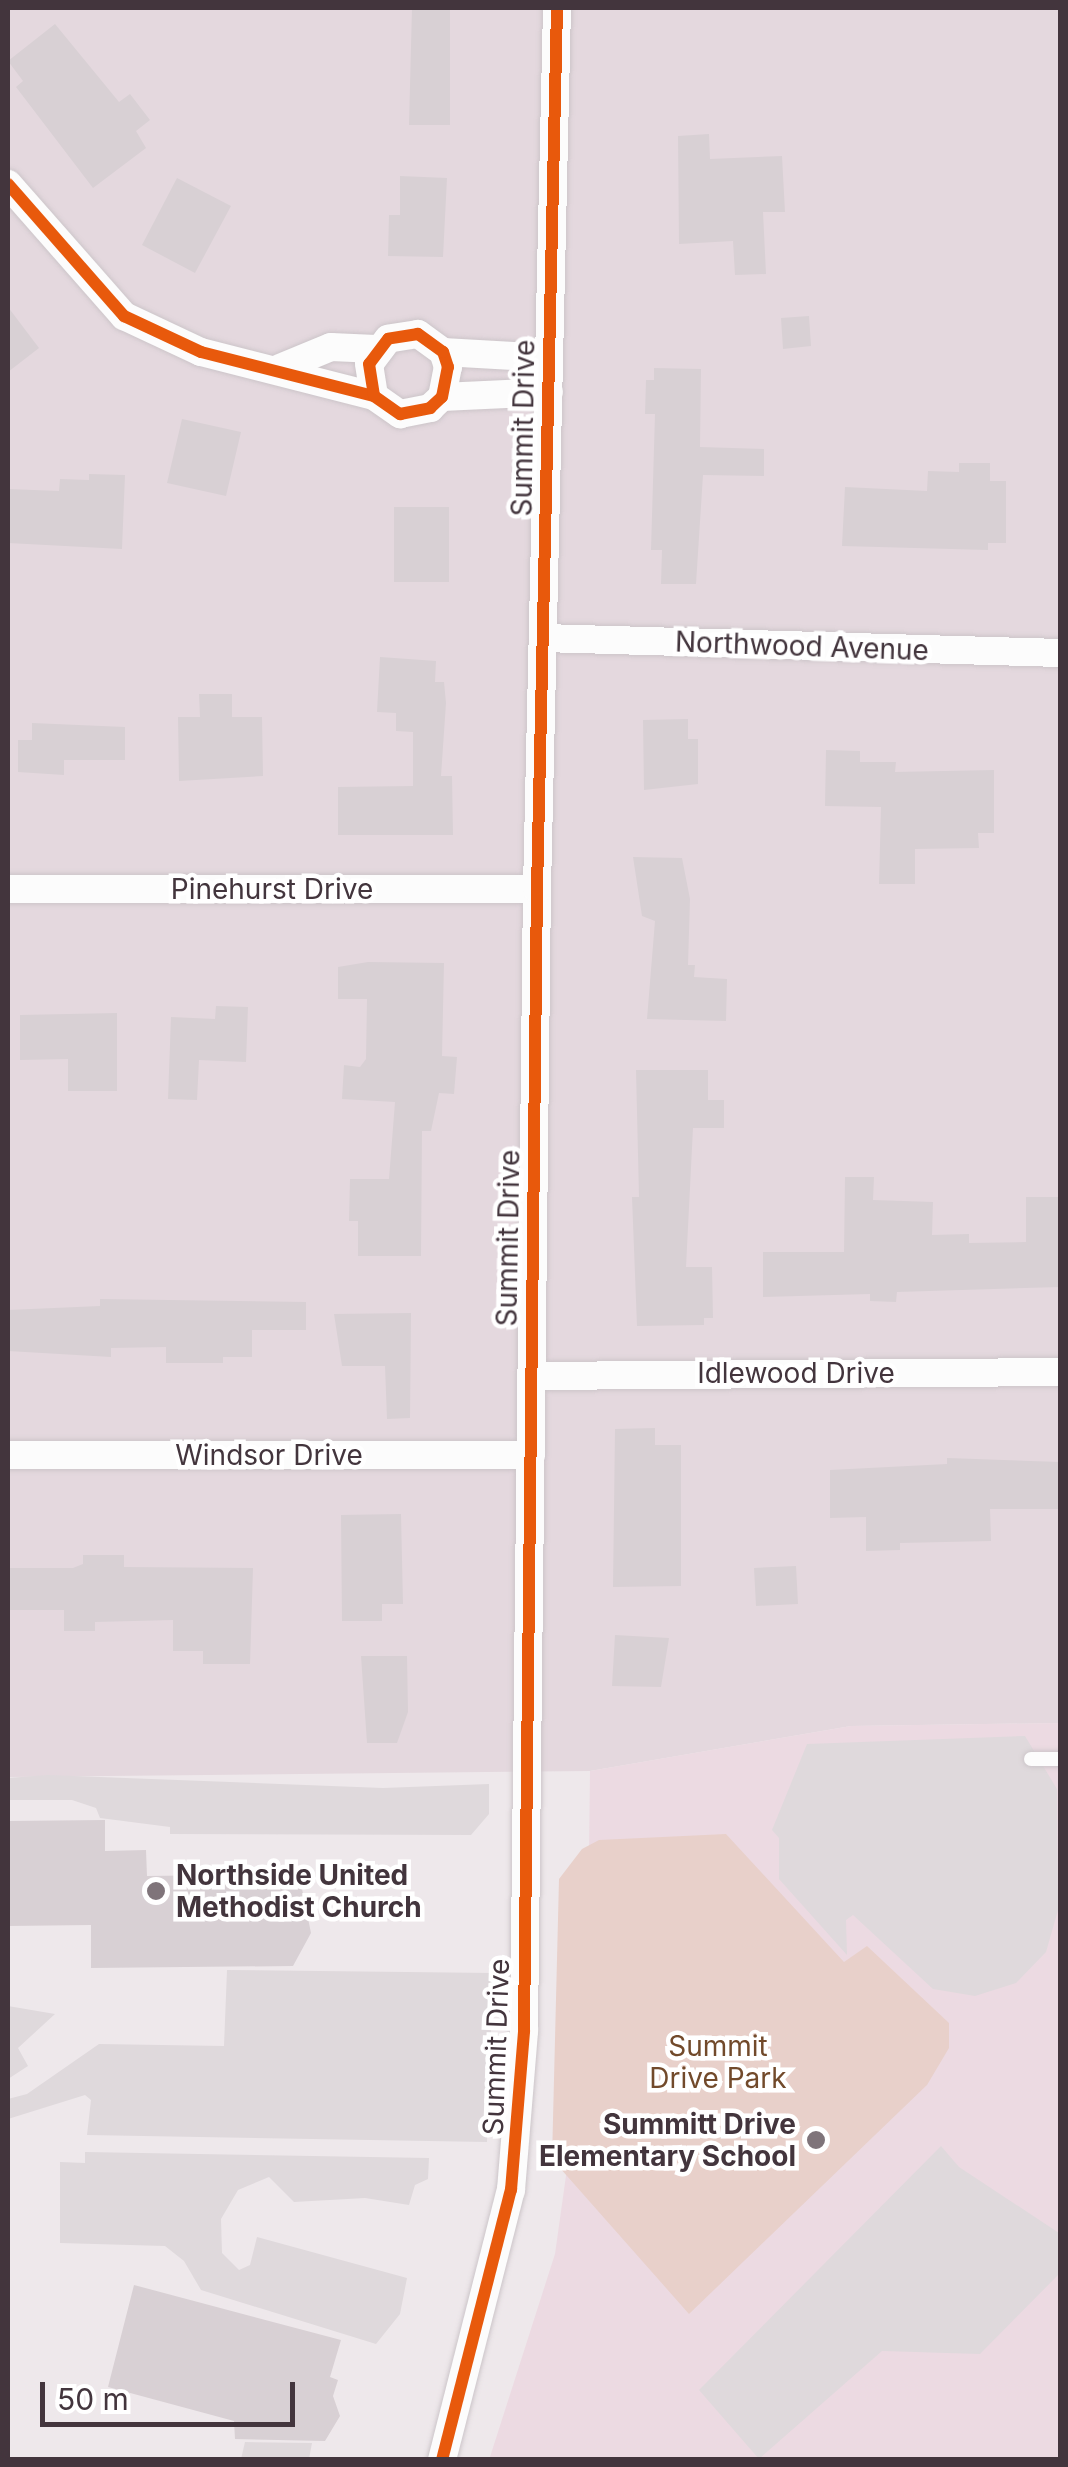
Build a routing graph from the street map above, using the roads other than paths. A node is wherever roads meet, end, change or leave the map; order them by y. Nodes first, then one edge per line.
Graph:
1 (557, 8) edge
2 (8, 184) edge
3 (376, 349) junction
4 (443, 352) junction
5 (549, 358) junction
6 (280, 368) junction
7 (549, 392) junction
8 (374, 396) junction
9 (442, 397) junction
10 (543, 638) junction
11 (1060, 654) edge
12 (8, 889) edge
13 (537, 889) junction
14 (1060, 1372) edge
15 (532, 1376) junction
16 (8, 1454) edge
17 (531, 1454) junction
18 (1060, 1758) edge
19 (1031, 1759) dead end
20 (442, 2460) edge

1 - 5 street, Summit Drive
2 - 6 street
3 - 4 street
3 - 6 street
3 - 8 street
4 - 5 street
4 - 9 street
5 - 7 street, Summit Drive
6 - 8 street
7 - 9 street
7 - 10 street, Summit Drive
8 - 9 street
10 - 11 street, Northwood Avenue
10 - 13 street, Summit Drive
12 - 13 street, Pinehurst Drive
13 - 15 street, Summit Drive
14 - 15 street, Idlewood Drive
15 - 17 street, Summit Drive
16 - 17 street, Windsor Drive
17 - 20 street, Summit Drive
18 - 19 lane

